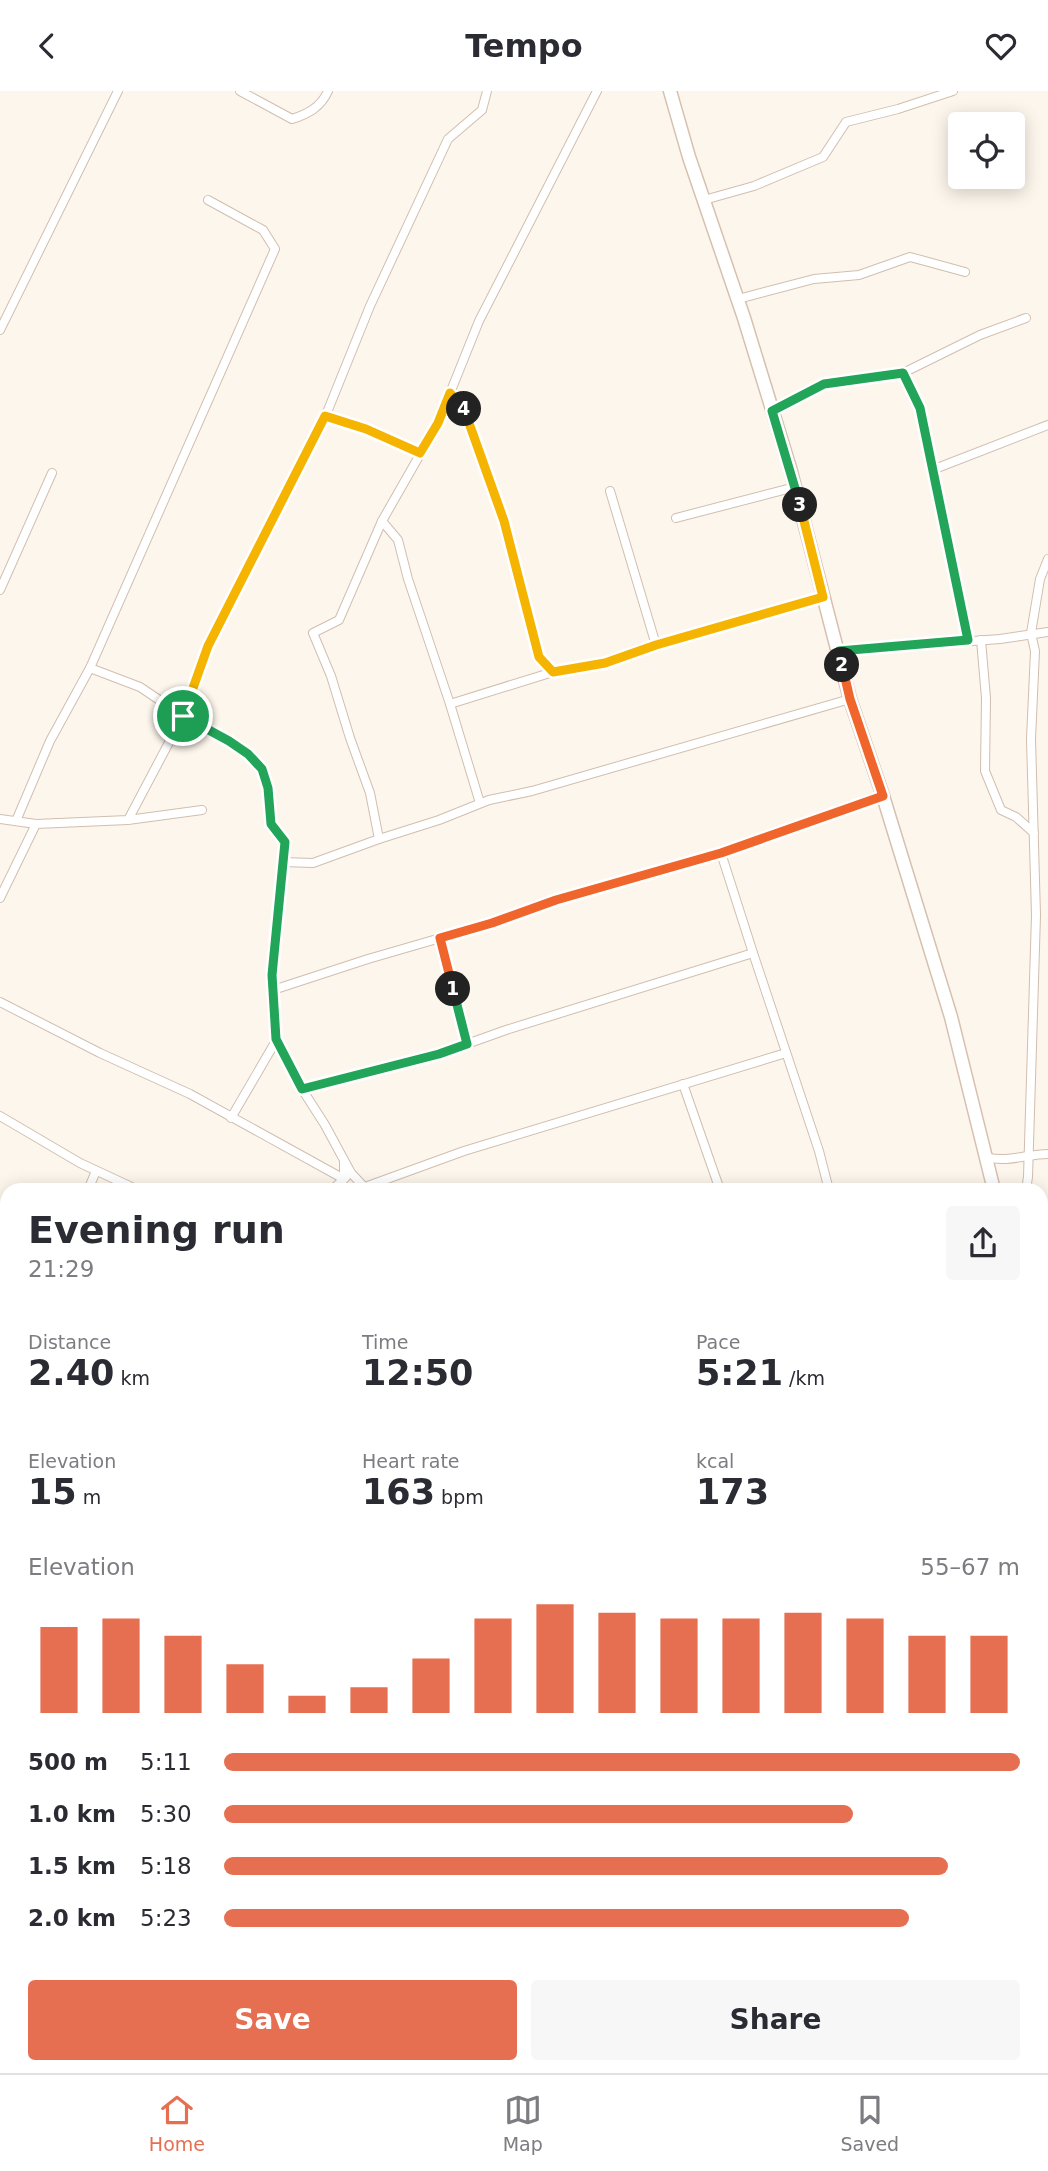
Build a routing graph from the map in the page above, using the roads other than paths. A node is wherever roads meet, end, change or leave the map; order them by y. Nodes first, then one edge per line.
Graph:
1 (117, 91) edge
2 (240, 91) edge
3 (328, 91) edge
4 (488, 91) edge
5 (597, 91) edge
6 (670, 91) edge
7 (953, 91) edge
8 (208, 200) dead end
9 (704, 200) junction
10 (965, 272) dead end
11 (738, 299) junction
12 (1026, 318) dead end
13 (0, 330) edge
14 (903, 373) junction
15 (450, 393) junction
16 (772, 411) junction
17 (325, 416) junction
18 (1048, 425) edge
19 (420, 453) junction
20 (932, 470) junction
21 (52, 473) dead end
22 (795, 487) junction
23 (610, 491) dead end
24 (676, 518) dead end
25 (382, 521) junction
26 (1048, 559) edge
27 (0, 590) edge
28 (823, 597) junction
29 (1048, 632) edge
30 (1031, 633) junction
31 (968, 640) junction
32 (981, 640) junction
33 (656, 645) junction
34 (839, 651) junction
35 (90, 669) junction
36 (553, 672) junction
37 (850, 699) junction
38 (450, 704) junction
39 (183, 716) junction
40 (883, 796) junction
41 (480, 803) junction
42 (202, 810) dead end
43 (0, 819) edge
44 (128, 820) junction
45 (16, 821) junction
46 (36, 824) junction
47 (1034, 832) junction
48 (379, 839) junction
49 (721, 853) junction
50 (283, 862) junction
51 (0, 898) edge
52 (440, 938) junction
53 (753, 953) junction
54 (273, 990) junction
55 (0, 1002) edge
56 (276, 1039) junction
57 (467, 1044) junction
58 (786, 1053) junction
59 (683, 1084) junction
60 (302, 1089) junction
61 (0, 1116) edge
62 (231, 1118) junction
63 (1029, 1154) junction
64 (1048, 1154) edge
65 (986, 1157) junction
66 (96, 1171) junction
67 (347, 1176) junction
68 (91, 1183) edge
69 (123, 1183) edge
70 (340, 1183) edge
71 (358, 1183) edge
72 (379, 1183) edge
73 (718, 1183) edge
74 (827, 1183) edge
75 (992, 1183) edge
76 (1027, 1183) edge

1 - 13 street
2 - 3 street
4 - 17 street
5 - 15 street
6 - 9 street
7 - 9 street
8 - 35 street
9 - 11 street
10 - 11 street
11 - 16 street
12 - 14 street
14 - 16 street
14 - 20 street
15 - 19 street
15 - 36 street
16 - 22 street
17 - 19 street
17 - 39 street
18 - 20 street
19 - 25 street
20 - 31 street
21 - 27 street
22 - 24 street
22 - 28 street
23 - 33 street
25 - 38 street
25 - 48 street
26 - 30 street
28 - 33 street
28 - 34 street
29 - 30 street
30 - 32 street
30 - 47 street
31 - 32 street
31 - 34 street
32 - 47 street
33 - 36 street
34 - 37 street
35 - 39 street
35 - 45 street
36 - 38 street
37 - 40 street
37 - 41 street
38 - 41 street
39 - 44 street
39 - 50 street
40 - 49 street
40 - 65 street
41 - 48 street
42 - 44 street
43 - 45 street
44 - 46 street
45 - 46 street
46 - 51 street
47 - 63 street
48 - 50 street
49 - 52 street
49 - 53 street
50 - 54 street
52 - 54 street
52 - 57 street
53 - 57 street
53 - 58 street
54 - 56 street
55 - 62 street
56 - 60 street
56 - 62 street
57 - 60 street
58 - 59 street
58 - 74 street
59 - 72 street
59 - 73 street
60 - 67 street
61 - 66 street
62 - 67 street
63 - 64 street
63 - 65 street
63 - 76 street
65 - 75 street
66 - 68 street
66 - 69 street
67 - 70 street
67 - 71 street

